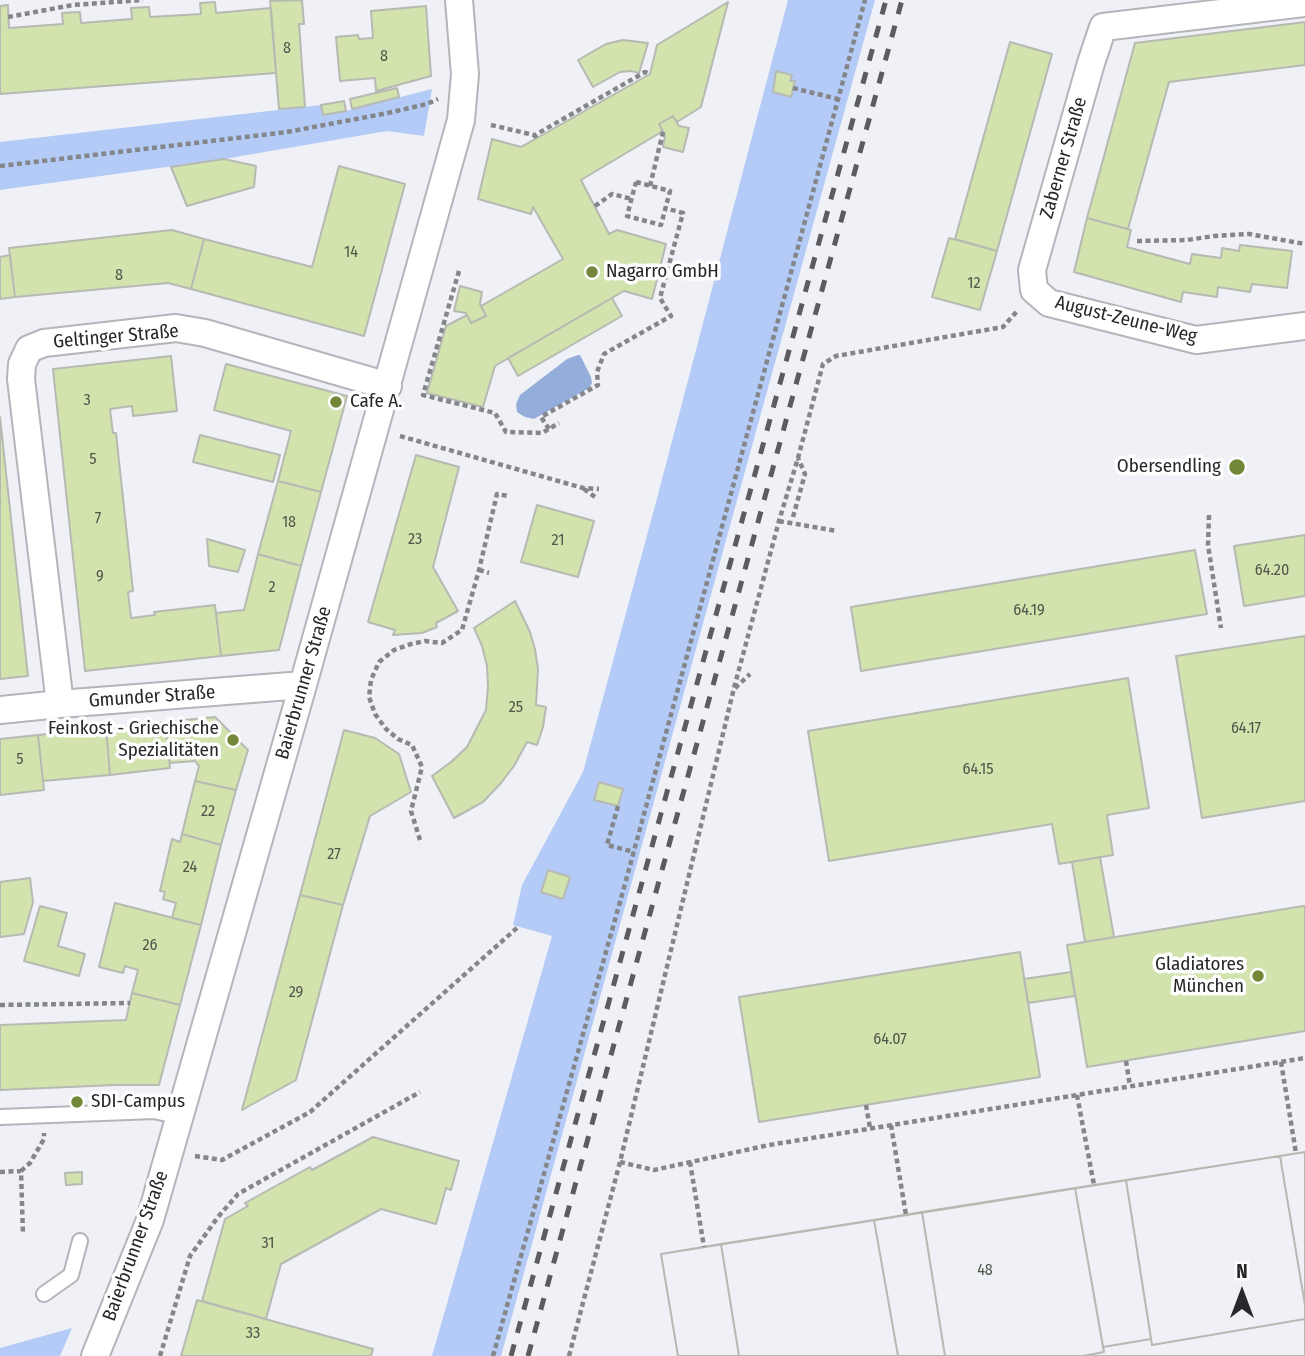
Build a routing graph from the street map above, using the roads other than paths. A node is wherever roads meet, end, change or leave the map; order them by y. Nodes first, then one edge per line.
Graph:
1 (459, 0) edge
2 (1305, 3) edge
3 (1034, 290) joint
4 (1305, 326) edge
5 (388, 386) junction
6 (303, 685) junction
7 (60, 704) junction
8 (0, 710) edge
9 (0, 1116) edge
10 (180, 1118) junction
11 (80, 1241) dead end
12 (44, 1294) dead end
13 (95, 1356) edge

1 - 5 street, Baierbrunner Straße
2 - 3 street, Zaberner Straße
3 - 4 street, August-Zeune-Weg
5 - 6 street, Baierbrunner Straße
5 - 7 street, Geltinger Straße
6 - 7 street, Gmunder Straße
6 - 10 street, Baierbrunner Straße
7 - 8 street, Gmunder Straße
9 - 10 lane
10 - 13 street, Baierbrunner Straße
11 - 12 lane

